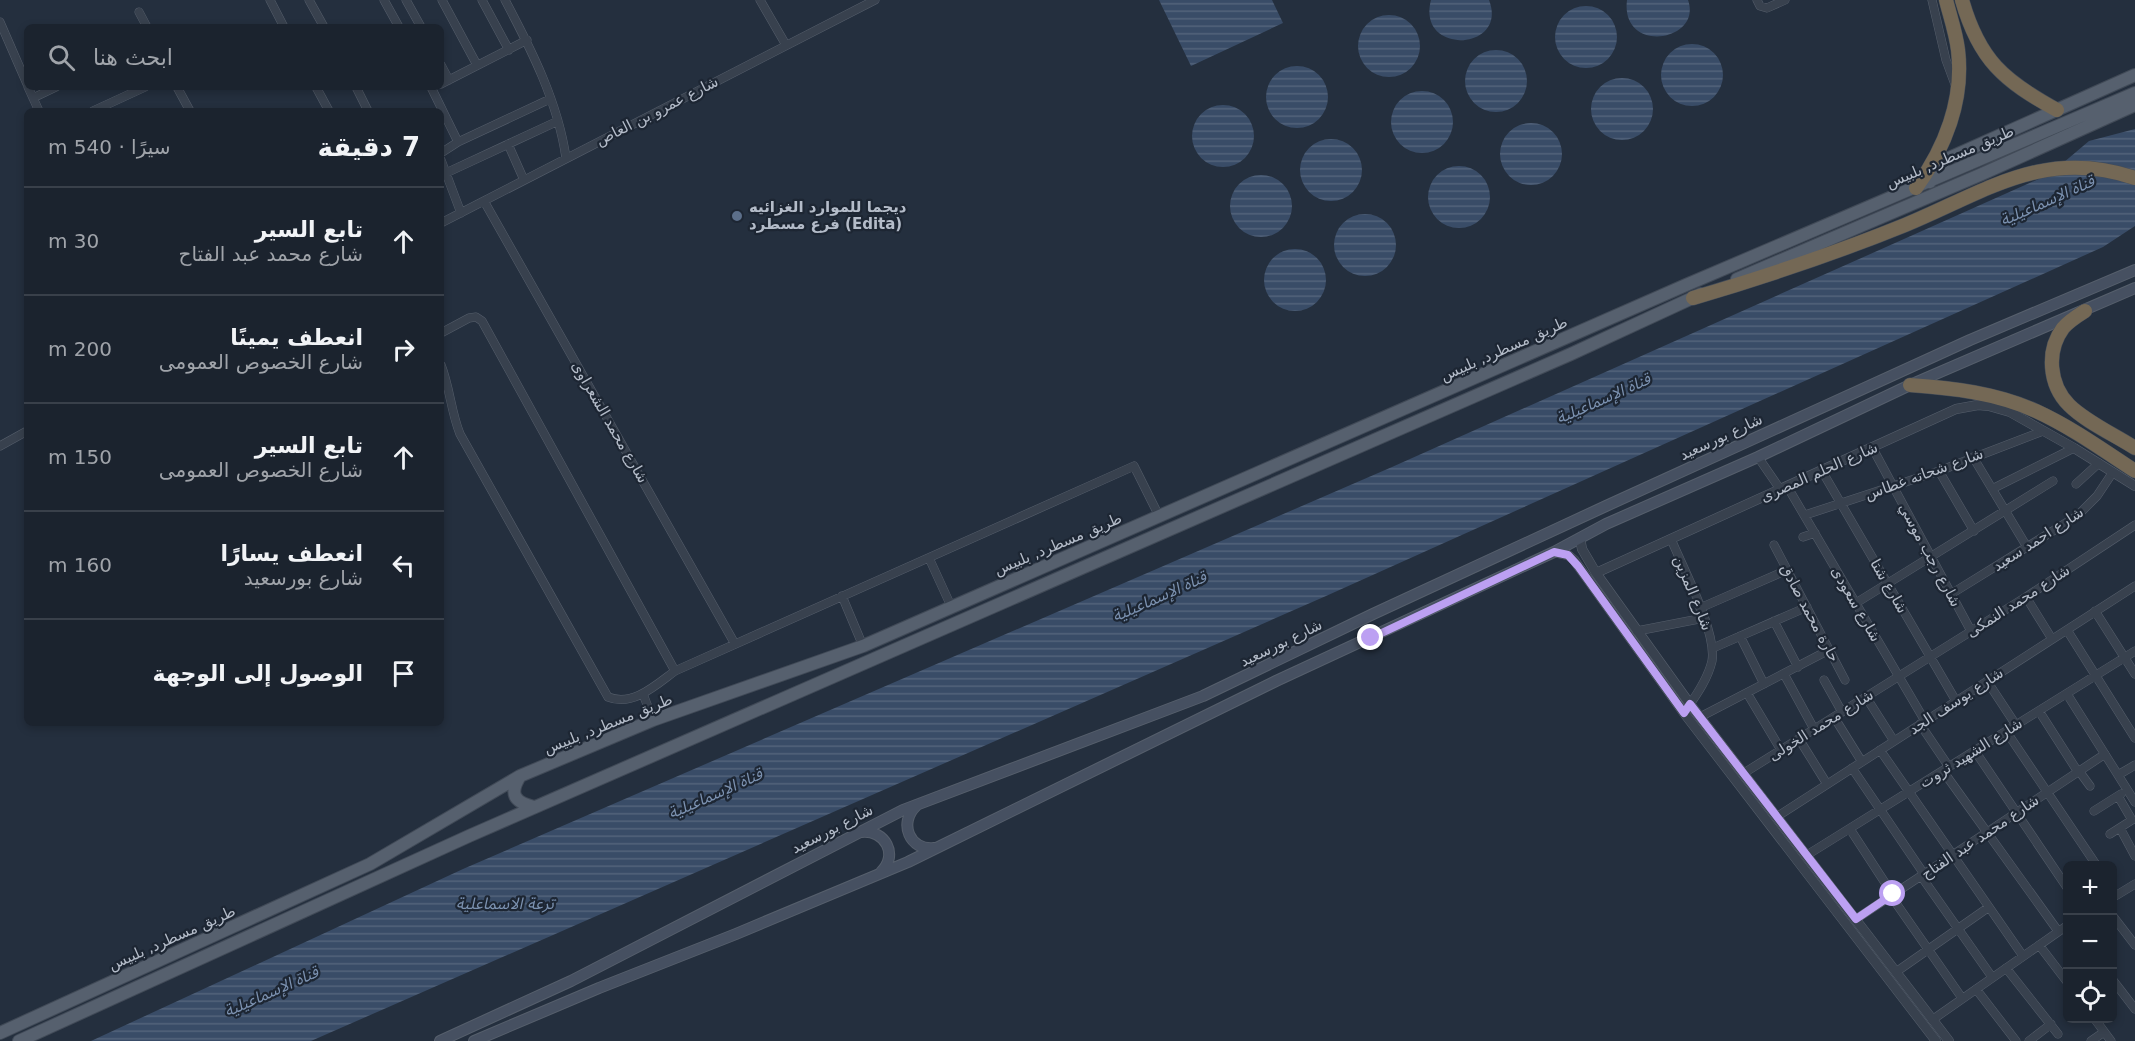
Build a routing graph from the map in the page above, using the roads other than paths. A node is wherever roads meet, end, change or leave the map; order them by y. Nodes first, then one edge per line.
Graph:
1 (270, 0) edge
2 (309, 0) edge
3 (384, 0) edge
4 (406, 0) edge
5 (442, 0) edge
6 (482, 0) edge
7 (505, 0) edge
8 (760, 0) edge
9 (874, 0) edge
10 (1785, 0) edge
11 (1932, 0) edge
12 (1946, 0) edge
13 (1962, 0) edge
14 (1758, 2) edge
15 (139, 12) dead end
16 (0, 22) edge
17 (145, 24) edge
18 (282, 24) edge
19 (322, 24) edge
20 (397, 24) edge
21 (419, 24) edge
22 (526, 40) junction
23 (786, 45) junction
24 (509, 50) junction
25 (477, 65) junction
26 (444, 71) edge
27 (2135, 75) edge
28 (24, 77) edge
29 (449, 80) junction
30 (444, 82) edge
31 (30, 90) edge
32 (50, 90) edge
33 (139, 90) edge
34 (179, 90) edge
35 (318, 90) edge
36 (358, 90) edge
37 (433, 90) edge
38 (1957, 91) junction
39 (2135, 93) edge
40 (33, 98) junction
41 (550, 99) junction
42 (2135, 105) edge
43 (38, 108) edge
44 (100, 108) edge
45 (188, 108) edge
46 (327, 108) edge
47 (366, 108) edge
48 (442, 108) edge
49 (2057, 110) junction
50 (444, 113) edge
51 (558, 121) junction
52 (458, 142) junction
53 (508, 144) junction
54 (444, 151) edge
55 (566, 158) junction
56 (444, 168) edge
57 (446, 173) junction
58 (2135, 178) edge
59 (524, 180) junction
60 (1930, 182) junction
61 (1916, 188) junction
62 (484, 201) junction
63 (461, 213) junction
64 (444, 222) edge
65 (2135, 270) edge
66 (2135, 288) edge
67 (1693, 298) junction
68 (2085, 311) junction
69 (444, 331) edge
70 (444, 373) edge
71 (1910, 386) junction
72 (2043, 431) junction
73 (24, 433) edge
74 (0, 446) edge
75 (1872, 447) junction
76 (2074, 448) junction
77 (2135, 448) edge
78 (1758, 457) junction
79 (1973, 458) junction
80 (2099, 463) junction
81 (1822, 471) junction
82 (1939, 471) junction
83 (2135, 471) edge
84 (2113, 472) junction
85 (2053, 481) dead end
86 (2076, 484) dead end
87 (1893, 486) junction
88 (2135, 486) edge
89 (1784, 488) junction
90 (1992, 489) junction
91 (1841, 503) junction
92 (2005, 512) junction
93 (1804, 515) junction
94 (1159, 516) junction
95 (2135, 525) edge
96 (1974, 531) junction
97 (1815, 533) junction
98 (1803, 537) dead end
99 (1580, 538) junction
100 (1671, 539) junction
101 (1774, 545) dead end
102 (2027, 547) junction
103 (1554, 552) junction
104 (1931, 557) junction
105 (929, 558) junction
106 (1787, 570) junction
107 (1596, 573) junction
108 (1888, 584) junction
109 (2135, 586) edge
110 (1951, 594) junction
111 (842, 596) junction
112 (2026, 597) junction
113 (1856, 603) junction
114 (951, 606) junction
115 (1807, 607) junction
116 (1700, 608) junction
117 (2095, 611) junction
118 (1704, 618) junction
119 (1774, 621) junction
120 (2067, 630) junction
121 (1638, 631) junction
122 (1971, 631) junction
123 (1740, 636) junction
124 (2052, 639) junction
125 (735, 644) junction
126 (863, 646) junction
127 (1713, 648) junction
128 (1829, 651) junction
129 (2135, 651) edge
130 (1930, 657) junction
131 (2125, 658) junction
132 (1798, 667) junction
133 (675, 671) junction
134 (1784, 674) junction
135 (2135, 674) edge
136 (1899, 676) junction
137 (2096, 676) junction
138 (1824, 680) dead end
139 (1845, 680) dead end
140 (1987, 681) junction
141 (1764, 684) junction
142 (1747, 693) junction
143 (643, 694) junction
144 (2067, 694) junction
145 (1866, 697) junction
146 (1956, 701) junction
147 (1690, 704) junction
148 (2039, 711) junction
149 (1842, 712) junction
150 (1684, 713) junction
151 (1700, 717) junction
152 (1834, 717) junction
153 (653, 720) junction
154 (1923, 723) junction
155 (2016, 725) junction
156 (1814, 729) junction
157 (2006, 731) junction
158 (2135, 738) edge
159 (1799, 739) junction
160 (1894, 741) junction
161 (1781, 750) junction
162 (1880, 750) junction
163 (1975, 751) junction
164 (2105, 754) junction
165 (1862, 762) junction
166 (2135, 765) edge
167 (1852, 768) junction
168 (1946, 769) junction
169 (2079, 771) junction
170 (1744, 773) junction
171 (2118, 775) junction
172 (520, 776) junction
173 (1827, 784) junction
174 (2090, 786) dead end
175 (2128, 790) junction
176 (1909, 792) junction
177 (2047, 792) junction
178 (2118, 796) junction
179 (2135, 802) edge
180 (918, 804) junction
181 (534, 807) junction
182 (1880, 810) junction
183 (2094, 811) dead end
184 (2017, 812) junction
185 (1778, 816) junction
186 (2120, 828) junction
187 (1850, 829) junction
188 (860, 832) junction
189 (1986, 833) junction
190 (2110, 834) dead end
191 (936, 848) junction
192 (1807, 855) junction
193 (1953, 855) junction
194 (2135, 856) edge
195 (2094, 861) edge
196 (879, 875) junction
197 (1922, 875) junction
198 (2063, 883) edge
199 (2135, 885) edge
200 (2117, 893) edge
201 (1892, 895) junction
202 (1989, 907) junction
203 (1856, 919) junction
204 (2117, 922) edge
205 (2063, 928) edge
206 (1958, 929) junction
207 (2058, 932) junction
208 (2039, 945) junction
209 (2135, 945) edge
210 (1928, 950) junction
211 (2023, 956) junction
212 (2006, 968) junction
213 (1896, 972) junction
214 (1992, 977) junction
215 (2063, 978) edge
216 (2117, 986) edge
217 (1976, 989) junction
218 (1962, 998) junction
219 (2135, 1009) edge
220 (1932, 1020) junction
221 (2098, 1023) edge
222 (2051, 1024) junction
223 (2104, 1032) junction
224 (0, 1033) edge
225 (2058, 1034) dead end
226 (19, 1041) edge
227 (440, 1041) edge
228 (474, 1041) edge
229 (1936, 1041) edge
230 (1949, 1041) edge
231 (2016, 1041) edge
232 (2030, 1041) edge
233 (2091, 1041) edge
234 (2111, 1041) edge

1 - 18 street
2 - 19 street
3 - 20 street
4 - 21 street
5 - 25 street
6 - 24 street
7 - 22 street
8 - 23 street
9 - 23 street, شارع عمرو بن العاص
10 - 14 street
11 - 38 street
12 - 38 highway
13 - 49 highway
15 - 17 street
16 - 28 street
22 - 24 street
22 - 41 street
23 - 55 street, شارع عمرو بن العاص
24 - 25 street
25 - 29 street
26 - 29 street
27 - 49 main road
29 - 30 street
31 - 40 street
32 - 40 street
33 - 44 street
34 - 45 street
35 - 46 street
36 - 47 street
37 - 48 street
38 - 61 highway
39 - 60 main road, طريق مسطرد, بلبيس
40 - 43 street
41 - 51 street
41 - 52 street
42 - 67 main road, طريق مسطرد, بلبيس
49 - 60 main road
50 - 52 street
51 - 53 street
51 - 55 street
52 - 54 street
53 - 57 street
53 - 59 street
55 - 59 street, شارع عمرو بن العاص
56 - 57 street
57 - 63 street
58 - 67 highway
59 - 62 street, شارع عمرو بن العاص
60 - 61 main road, طريق مسطرد, بلبيس
61 - 94 main road, طريق مسطرد, بلبيس
62 - 63 street, شارع عمرو بن العاص
62 - 125 street, شارع محمد الشعراوى
63 - 64 street, شارع عمرو بن العاص
65 - 180 main road, شارع بورسعيد
66 - 68 main road
67 - 181 main road, طريق مسطرد, بلبيس
68 - 71 main road
68 - 77 highway
69 - 133 street
70 - 143 street
71 - 78 main road
71 - 83 highway
72 - 75 street, شارع الحلم المصرى
72 - 76 street, شارع الحلم المصرى
72 - 79 street, شارع شحاته غطاس
73 - 74 street
75 - 81 street, شارع الحلم المصرى
75 - 87 street, شارع رجب موسي
76 - 80 street, شارع الحلم المصرى
76 - 90 street
78 - 89 street, شارع سعودى
78 - 99 main road
79 - 82 street, شارع شحاته غطاس
79 - 90 street
80 - 84 street, شارع الحلم المصرى
80 - 86 street
81 - 89 street, شارع الحلم المصرى
81 - 91 street, شارع شتا
82 - 87 street, شارع شحاته غطاس
82 - 96 street
84 - 88 street, شارع الحلم المصرى
84 - 102 street, شارع احمد سعيد
85 - 92 street
87 - 91 street, شارع شحاته غطاس
87 - 104 street, شارع رجب موسي
89 - 93 street, شارع سعودى
89 - 100 street, شارع الحلم المصرى
90 - 92 street
91 - 93 street, شارع شحاته غطاس
91 - 108 street, شارع شتا
92 - 96 street
92 - 102 street
93 - 97 street, شارع سعودى
94 - 105 street
94 - 114 main road, طريق مسطرد, بلبيس
95 - 112 street, شارع محمد النمكى
96 - 104 street
97 - 98 street
97 - 113 street, شارع سعودى
99 - 103 main road
99 - 107 street
100 - 107 street, شارع الحلم المصرى
100 - 116 street, شارع المزين
101 - 106 street, حارة محمد صادق
102 - 110 street, شارع احمد سعيد
103 - 150 street
103 - 191 main road
104 - 108 street
104 - 110 street, شارع رجب موسي
105 - 111 street
105 - 114 street
106 - 115 street, حارة محمد صادق
106 - 116 street
107 - 121 street
108 - 113 street
108 - 130 street, شارع شتا
109 - 117 street, شارع يوسف الجد
110 - 122 street, شارع رجب موسي
111 - 125 street
111 - 126 street
112 - 122 street, شارع محمد النمكى
112 - 124 street
113 - 136 street, شارع سعودى
114 - 126 main road, طريق مسطرد, بلبيس
115 - 119 street
115 - 128 street, حارة محمد صادق
116 - 118 street, شارع المزين
117 - 120 street, شارع يوسف الجد
117 - 131 street
118 - 121 street
118 - 127 street, شارع المزين
119 - 123 street
119 - 132 street
120 - 124 street, شارع يوسف الجد
120 - 137 street
121 - 147 street
122 - 130 street, شارع محمد النمكى
123 - 127 street
123 - 141 street
124 - 140 street, شارع يوسف الجد
125 - 133 street
126 - 153 main road, طريق مسطرد, بلبيس
127 - 147 street, شارع المزين
128 - 132 street
128 - 139 street, حارة محمد صادق
129 - 131 street, شارع الشهيد ثروت
130 - 136 street, شارع محمد النمكى
130 - 146 street, شارع شتا
131 - 135 street
131 - 137 street, شارع الشهيد ثروت
132 - 134 street
133 - 143 street
134 - 141 street
134 - 156 street
136 - 145 street, شارع محمد الخولى
136 - 154 street, شارع سعودى
137 - 144 street, شارع الشهيد ثروت
137 - 158 street
138 - 149 street
140 - 146 street, شارع يوسف الجد
140 - 155 street
141 - 142 street
142 - 151 street
142 - 161 street
143 - 153 street
144 - 148 street, شارع الشهيد ثروت
144 - 164 street
145 - 149 street, شارع محمد الخولى
145 - 160 street
146 - 154 street, شارع يوسف الجد
147 - 150 street, شارع المزين
147 - 151 street
148 - 155 street, شارع الشهيد ثروت
148 - 169 street
149 - 152 street, شارع محمد الخولى
150 - 229 street
151 - 170 street
152 - 156 street, شارع محمد الخولى
152 - 165 street
153 - 172 main road, طريق مسطرد, بلبيس
154 - 160 street, شارع يوسف الجد
154 - 168 street, شارع سعودى
155 - 157 street, شارع الشهيد ثروت
156 - 159 street, شارع محمد الخولى
157 - 163 street, شارع الشهيد ثروت
157 - 177 street
159 - 161 street, شارع محمد الخولى
159 - 173 street
160 - 162 street, شارع يوسف الجد
161 - 170 street, شارع محمد الخولى
162 - 165 street, شارع يوسف الجد
162 - 176 street
163 - 168 street, شارع الشهيد ثروت
163 - 184 street
164 - 169 street, شارع محمد عبد الفتاح
164 - 171 street
165 - 167 street, شارع يوسف الجد
166 - 171 street
167 - 173 street, شارع يوسف الجد
167 - 182 street
168 - 176 street, شارع الشهيد ثروت
168 - 189 street, شارع سعودى
169 - 174 street
169 - 177 street, شارع محمد عبد الفتاح
170 - 185 street
171 - 175 street
172 - 181 main road
172 - 224 main road, طريق مسطرد, بلبيس
173 - 185 street, شارع يوسف الجد
175 - 178 street
175 - 179 street
176 - 182 street, شارع الشهيد ثروت
176 - 193 street
177 - 184 street, شارع محمد عبد الفتاح
177 - 195 street
178 - 183 street
178 - 186 street
180 - 188 main road, شارع بورسعيد
180 - 191 main road
181 - 226 main road, طريق مسطرد, بلبيس
182 - 187 street, شارع الشهيد ثروت
182 - 197 street
184 - 189 street, شارع محمد عبد الفتاح
184 - 198 street
185 - 192 street
186 - 190 street
186 - 194 street
187 - 192 street, شارع الشهيد ثروت
187 - 201 street
188 - 196 main road
188 - 227 main road, شارع بورسعيد
189 - 193 street, شارع محمد عبد الفتاح
189 - 207 street, شارع سعودى
191 - 196 main road
192 - 203 street
193 - 197 street, شارع محمد عبد الفتاح
193 - 202 street
196 - 228 main road
197 - 201 street, شارع محمد عبد الفتاح
197 - 206 street
199 - 200 street
201 - 203 street, شارع محمد عبد الفتاح
201 - 210 street
202 - 206 street
202 - 211 street
203 - 213 street
204 - 209 street
205 - 207 street
206 - 210 street
206 - 214 street
207 - 208 street
208 - 211 street
208 - 215 street
210 - 213 street
210 - 218 street
211 - 212 street
212 - 214 street
212 - 222 street
213 - 220 street
214 - 217 street
216 - 219 street
217 - 218 street
217 - 231 street
218 - 220 street
220 - 230 street
221 - 223 street
222 - 225 street
222 - 232 street
223 - 233 street
223 - 234 street

